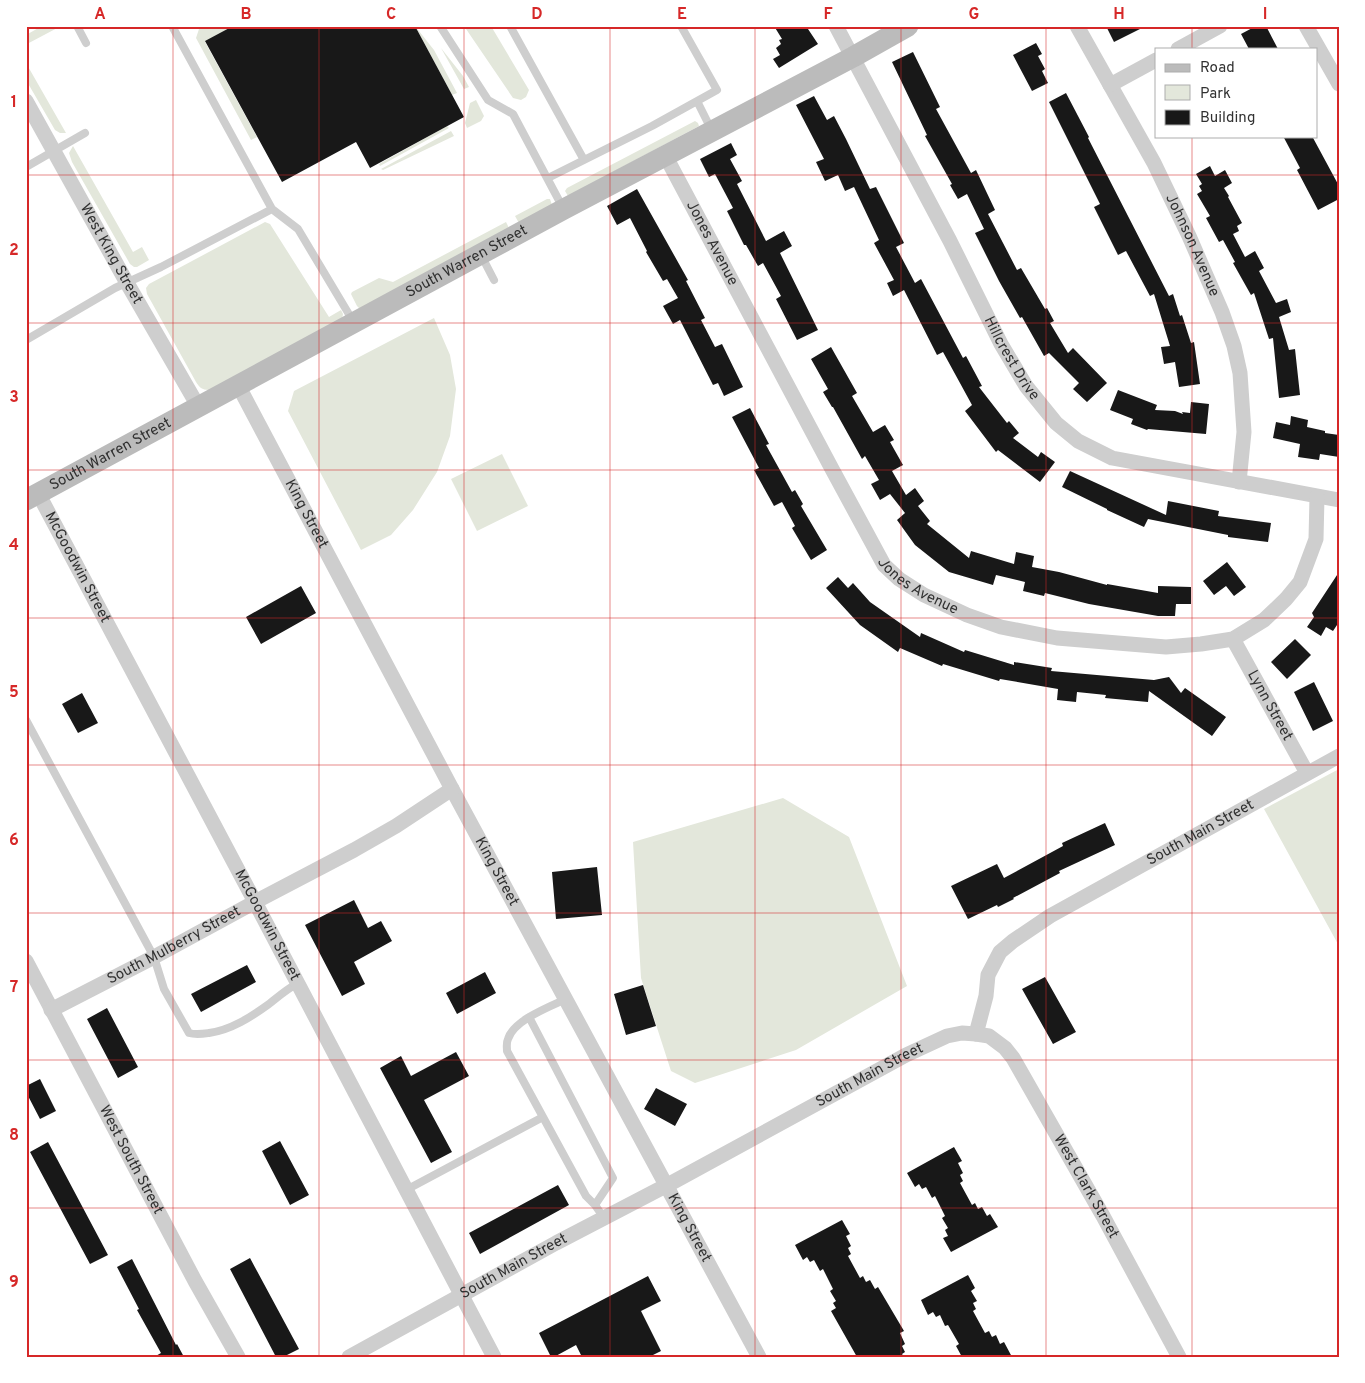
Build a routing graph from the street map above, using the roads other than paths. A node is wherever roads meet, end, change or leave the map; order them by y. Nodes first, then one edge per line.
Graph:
1 (77, 26) edge
2 (172, 26) edge
3 (440, 26) edge
4 (510, 26) edge
5 (681, 26) edge
6 (836, 26) edge
7 (908, 26) edge
8 (1077, 26) edge
9 (1220, 26) edge
10 (1306, 26) edge
11 (86, 43) dead end
12 (1180, 48) edge
13 (853, 57) junction
14 (1155, 61) edge
15 (1339, 84) edge
16 (1110, 85) junction
17 (26, 100) edge
18 (697, 101) junction
19 (712, 131) junction
20 (85, 133) dead end
21 (54, 151) junction
22 (665, 155) junction
23 (584, 160) junction
24 (26, 168) edge
25 (548, 178) junction
26 (272, 209) junction
27 (564, 209) junction
28 (480, 254) junction
29 (494, 280) dead end
30 (127, 284) junction
31 (354, 323) junction
32 (26, 340) edge
33 (238, 385) junction
34 (198, 406) junction
35 (1239, 482) junction
36 (32, 496) edge
37 (1317, 497) junction
38 (1339, 500) edge
39 (1233, 639) junction
40 (26, 720) edge
41 (1339, 756) edge
42 (1307, 773) junction
43 (452, 789) junction
44 (255, 902) junction
45 (154, 958) junction
46 (27, 965) edge
47 (298, 983) junction
48 (566, 999) junction
49 (51, 1010) junction
50 (529, 1017) junction
51 (976, 1034) junction
52 (543, 1117) junction
53 (666, 1185) junction
54 (406, 1190) junction
55 (600, 1212) junction
56 (462, 1295) junction
57 (238, 1357) edge
58 (349, 1357) edge
59 (494, 1357) edge
60 (759, 1357) edge
61 (1179, 1357) edge

1 - 11 lane
2 - 26 lane
3 - 25 lane
4 - 23 lane
5 - 18 lane
6 - 13 street, Hillcrest Drive
7 - 13 street, South Warren Street
8 - 16 street, Johnson Avenue
9 - 12 street
10 - 15 street
13 - 19 street, South Warren Street
13 - 35 street, Hillcrest Drive
14 - 16 street
16 - 35 street, Johnson Avenue
17 - 21 street, West King Street
18 - 19 lane
18 - 23 lane
19 - 22 street, South Warren Street
20 - 21 lane
21 - 24 lane
21 - 30 street, West King Street
22 - 27 street, South Warren Street
22 - 39 street, Jones Avenue
23 - 25 lane
25 - 27 lane
26 - 30 lane
26 - 31 lane
27 - 28 street, South Warren Street
28 - 29 lane
28 - 31 street, South Warren Street
30 - 32 lane
30 - 34 street, West King Street
31 - 33 street, South Warren Street
33 - 34 street, South Warren Street
33 - 43 street, King Street
34 - 36 street, South Warren Street
35 - 37 street, Hillcrest Drive
36 - 44 street, McGoodwin Street
37 - 38 street, Hillcrest Drive
37 - 39 street, Jones Avenue
39 - 42 street, Lynn Street
40 - 45 lane
41 - 42 street, South Main Street
42 - 51 street, South Main Street
43 - 44 street, South Mulberry Street
43 - 48 street, King Street
44 - 45 street, South Mulberry Street
44 - 47 street, McGoodwin Street
45 - 47 lane
45 - 49 street, South Mulberry Street
46 - 49 street, West South Street
47 - 54 street, McGoodwin Street
48 - 50 lane
48 - 53 street, King Street
49 - 57 street, West South Street
50 - 52 lane
50 - 55 lane
51 - 53 street, South Main Street
51 - 61 street, West Clark Street
52 - 54 lane
52 - 55 lane
53 - 55 street, South Main Street
53 - 60 street, King Street
54 - 56 street, McGoodwin Street
55 - 56 street, South Main Street
56 - 58 street, South Main Street
56 - 59 street, McGoodwin Street

